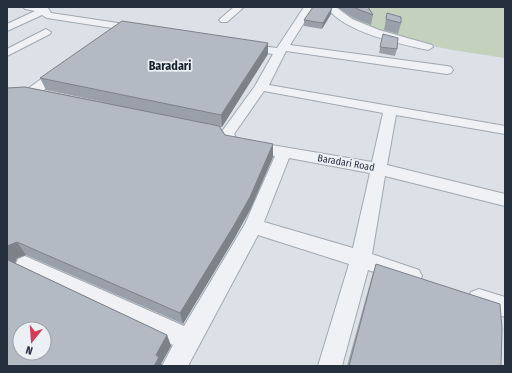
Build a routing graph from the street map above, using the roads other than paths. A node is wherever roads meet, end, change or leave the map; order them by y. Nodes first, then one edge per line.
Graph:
1 (28, 7) edge
2 (235, 7) edge
3 (309, 7) edge
4 (331, 7) edge
5 (45, 10) junction
6 (224, 20) dead end
7 (122, 27) junction
8 (7, 28) edge
9 (46, 32) dead end
10 (152, 32) edge
11 (110, 36) edge
12 (235, 45) edge
13 (428, 47) dead end
14 (282, 50) junction
15 (8, 52) edge
16 (74, 62) edge
17 (447, 70) dead end
18 (261, 87) junction
19 (46, 96) edge
20 (390, 110) junction
21 (505, 130) edge
22 (212, 131) edge
23 (227, 134) junction
24 (284, 152) junction
25 (379, 169) junction
26 (505, 200) edge
27 (253, 226) junction
28 (361, 259) junction
29 (25, 265) dead end
30 (433, 283) edge
31 (462, 293) edge
32 (505, 308) edge
33 (189, 340) junction
34 (174, 366) edge
35 (330, 366) edge

1 - 5 street
2 - 6 street
3 - 14 street
4 - 13 street
5 - 7 street
5 - 8 street
7 - 10 street
7 - 11 street
9 - 15 street
12 - 14 street
14 - 17 street
14 - 18 street
16 - 19 street
18 - 20 street
18 - 23 street
20 - 21 street
20 - 25 street
22 - 23 street
23 - 24 street, Baradari Road
24 - 25 street, Baradari Road
24 - 27 street
25 - 26 street
25 - 28 street, Baradari Road
27 - 28 street
27 - 33 street
28 - 30 street
28 - 35 street, Baradari Road
29 - 33 street
31 - 32 street
33 - 34 street

